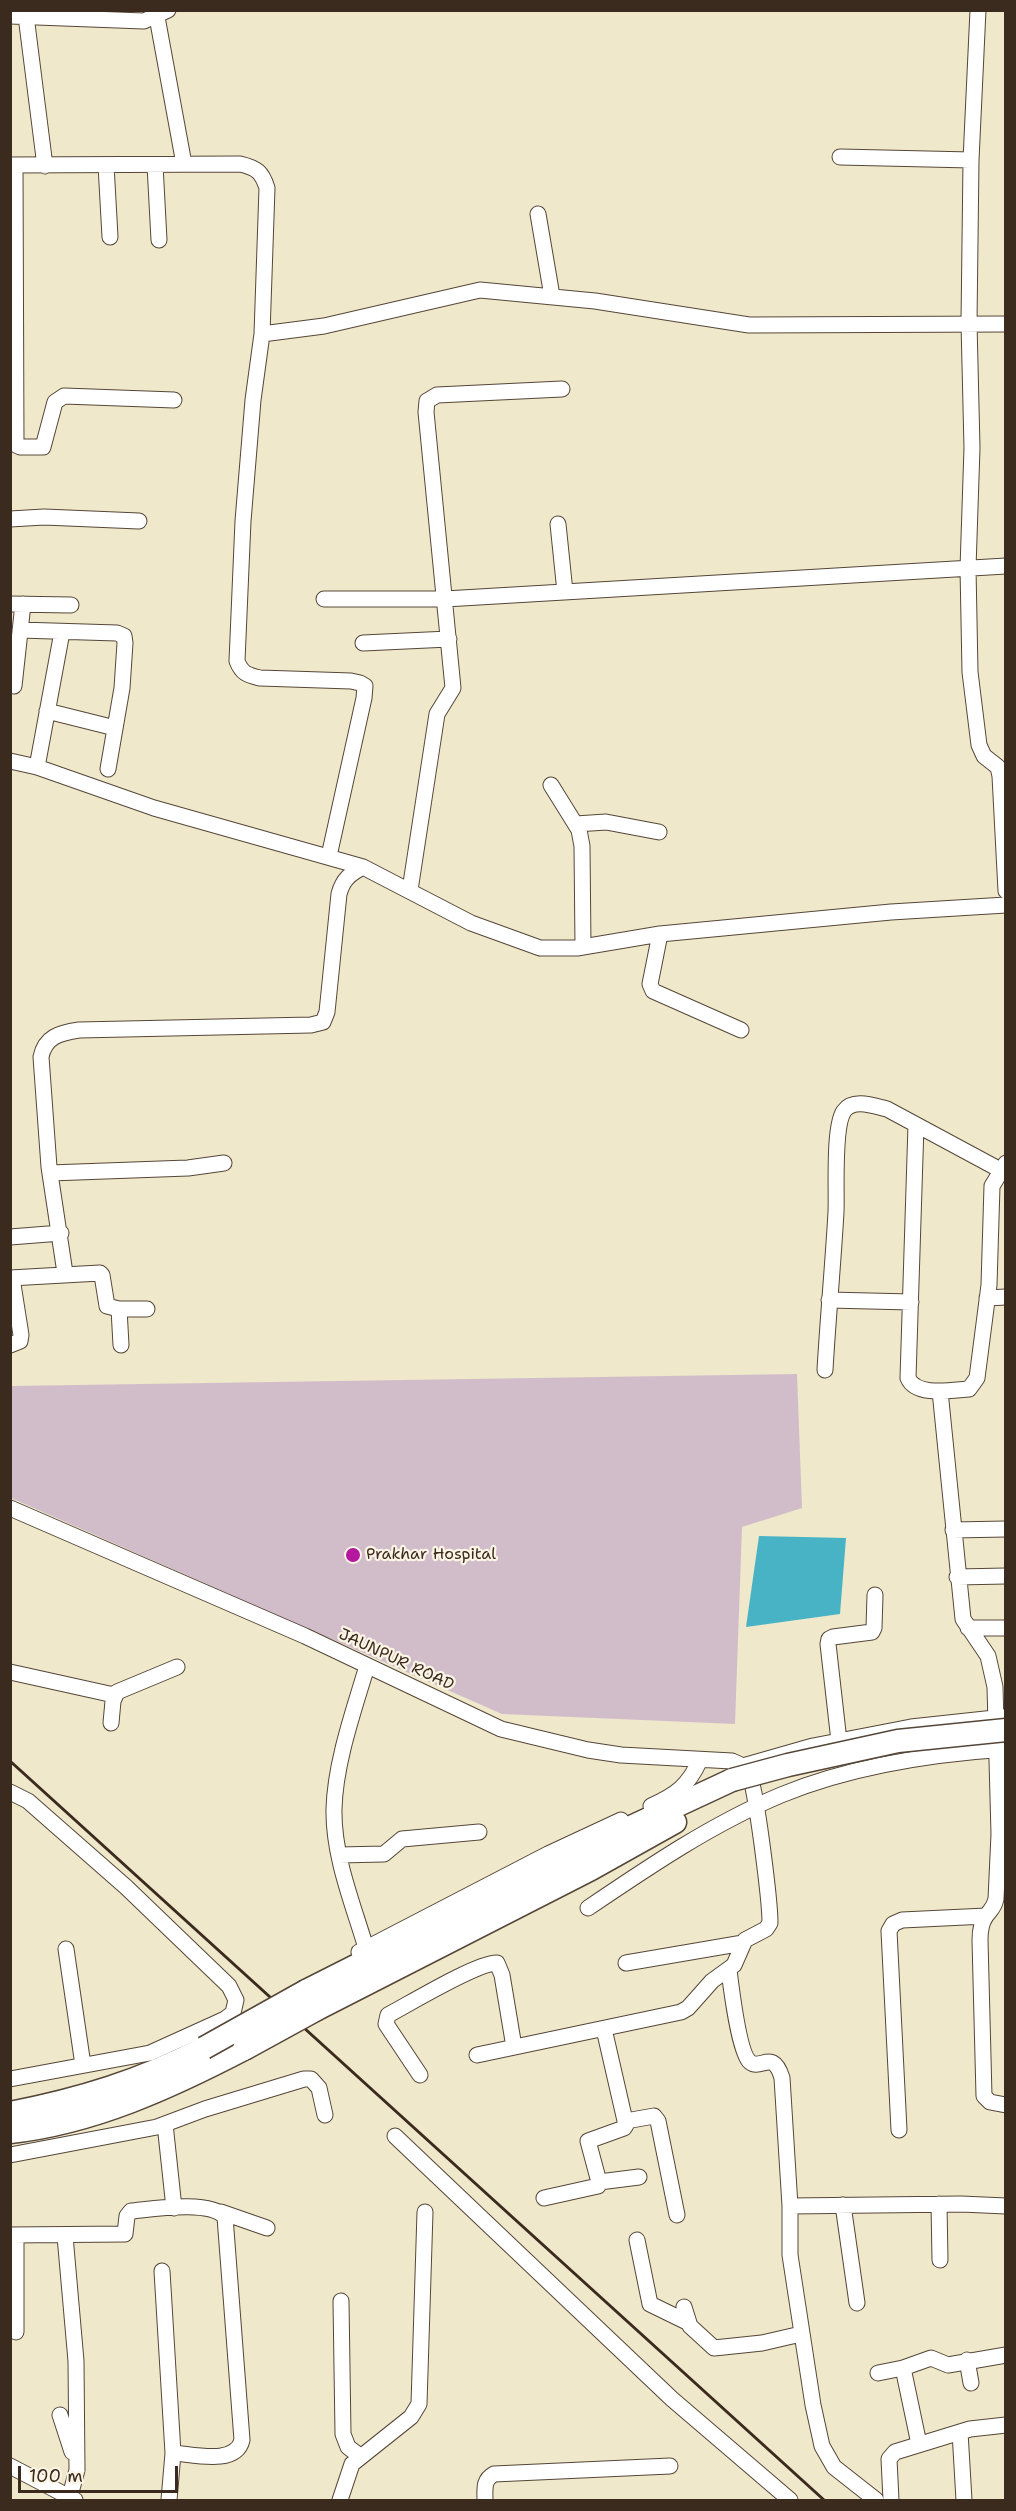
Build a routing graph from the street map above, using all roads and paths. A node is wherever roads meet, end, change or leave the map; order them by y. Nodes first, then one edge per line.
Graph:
1 (978, 10) edge
2 (56, 14) edge
3 (162, 14) edge
4 (18, 16) edge
5 (840, 157) dead end
6 (971, 160) junction
7 (13, 165) edge
8 (106, 165) junction
9 (155, 165) junction
10 (184, 165) junction
11 (45, 166) junction
12 (538, 214) dead end
13 (110, 237) dead end
14 (159, 240) dead end
15 (552, 296) junction
16 (969, 323) junction
17 (1005, 324) edge
18 (262, 333) junction
19 (562, 389) dead end
20 (174, 400) dead end
21 (13, 411) edge
22 (10, 519) edge
23 (139, 521) dead end
24 (558, 524) dead end
25 (1005, 566) edge
26 (968, 568) junction
27 (565, 592) junction
28 (324, 599) dead end
29 (445, 599) junction
30 (17, 604) edge
31 (71, 605) dead end
32 (21, 630) junction
33 (62, 632) junction
34 (449, 639) junction
35 (363, 643) dead end
36 (14, 686) dead end
37 (47, 711) junction
38 (115, 728) junction
39 (10, 761) edge
40 (37, 767) junction
41 (108, 769) dead end
42 (551, 785) dead end
43 (576, 824) junction
44 (659, 832) dead end
45 (329, 856) junction
46 (363, 867) junction
47 (410, 890) junction
48 (1005, 891) edge
49 (1005, 905) edge
50 (660, 934) junction
51 (583, 947) junction
52 (741, 1030) dead end
53 (916, 1125) junction
54 (224, 1163) dead end
55 (1004, 1169) edge
56 (50, 1173) junction
57 (60, 1233) junction
58 (10, 1237) edge
59 (998, 1256) edge
60 (65, 1273) junction
61 (11, 1278) edge
62 (1005, 1297) edge
63 (987, 1298) junction
64 (830, 1300) junction
65 (911, 1302) junction
66 (119, 1309) junction
67 (147, 1309) dead end
68 (10, 1345) edge
69 (121, 1345) dead end
70 (825, 1370) dead end
71 (940, 1391) junction
72 (10, 1508) edge
73 (1005, 1529) edge
74 (953, 1530) junction
75 (1005, 1576) edge
76 (957, 1577) junction
77 (875, 1595) dead end
78 (968, 1628) junction
79 (1005, 1628) edge
80 (368, 1666) junction
81 (177, 1667) dead end
82 (10, 1672) edge
83 (114, 1695) junction
84 (111, 1723) dead end
85 (1003, 1734) edge
86 (839, 1741) junction
87 (700, 1760) junction
88 (737, 1780) junction
89 (10, 1792) edge
90 (756, 1807) junction
91 (479, 1832) dead end
92 (1002, 1834) edge
93 (339, 1855) junction
94 (588, 1908) dead end
95 (995, 1912) edge
96 (743, 1943) junction
97 (366, 1948) junction
98 (66, 1949) dead end
99 (626, 1963) dead end
100 (729, 1970) junction
101 (309, 1994) junction
102 (604, 2029) junction
103 (514, 2047) junction
104 (477, 2055) dead end
105 (82, 2066) junction
106 (420, 2074) dead end
107 (10, 2079) edge
108 (1005, 2104) edge
109 (10, 2113) edge
110 (325, 2115) dead end
111 (626, 2121) junction
112 (165, 2124) junction
113 (899, 2130) dead end
114 (10, 2132) edge
115 (395, 2136) dead end
116 (10, 2155) edge
117 (639, 2177) dead end
118 (599, 2182) junction
119 (544, 2198) dead end
120 (939, 2204) junction
121 (843, 2205) junction
122 (790, 2206) junction
123 (1005, 2206) edge
124 (174, 2208) junction
125 (220, 2212) junction
126 (426, 2212) dead end
127 (677, 2215) dead end
128 (267, 2228) dead end
129 (13, 2236) edge
130 (65, 2236) junction
131 (637, 2240) dead end
132 (940, 2260) dead end
133 (162, 2271) dead end
134 (341, 2301) dead end
135 (856, 2303) dead end
136 (684, 2307) dead end
137 (687, 2322) junction
138 (16, 2332) dead end
139 (801, 2334) junction
140 (1005, 2355) edge
141 (967, 2360) junction
142 (903, 2368) junction
143 (878, 2373) dead end
144 (971, 2383) dead end
145 (60, 2415) dead end
146 (1005, 2425) edge
147 (960, 2432) junction
148 (919, 2445) junction
149 (173, 2452) junction
150 (360, 2457) junction
151 (10, 2466) edge
152 (670, 2466) dead end
153 (77, 2470) junction
154 (72, 2498) edge
155 (169, 2500) edge
156 (340, 2500) edge
157 (485, 2500) edge
158 (790, 2500) edge
159 (876, 2500) edge
160 (891, 2500) edge
161 (964, 2500) edge

1 - 6 street
2 - 3 street
2 - 4 street
3 - 10 street
4 - 11 street
5 - 6 street
6 - 16 street
7 - 11 street
7 - 21 street
8 - 9 street
8 - 11 street
8 - 13 street
9 - 10 street
9 - 14 street
10 - 18 street
12 - 15 street
15 - 16 street
15 - 18 street
16 - 17 street
16 - 26 street
18 - 45 street
19 - 29 street
20 - 21 street
22 - 23 street
24 - 27 street
25 - 26 street
26 - 27 street
26 - 48 street
27 - 29 street
28 - 29 street
29 - 34 street
30 - 31 street
30 - 32 street
32 - 33 street
32 - 36 street
33 - 37 street
33 - 38 street
34 - 35 street
34 - 47 street
37 - 38 street
37 - 40 street
38 - 41 street
39 - 40 street
40 - 45 street
42 - 43 street
43 - 44 street
43 - 51 street
45 - 46 street
46 - 47 street
46 - 56 street
47 - 51 street
49 - 50 street
50 - 51 street
50 - 52 street
53 - 55 street
53 - 64 street
53 - 65 street
54 - 56 street
55 - 59 street
56 - 57 street
57 - 58 street
57 - 60 street
59 - 63 street
60 - 61 street
60 - 66 street
61 - 68 street
62 - 63 street
63 - 71 street
64 - 65 street
64 - 70 street
65 - 71 street
66 - 67 street
66 - 69 street
71 - 74 street
72 - 80 street, JAUNPUR ROAD
73 - 74 street
74 - 76 street
75 - 76 street
76 - 78 street
77 - 86 street
78 - 79 street
78 - 85 street
80 - 87 street, JAUNPUR ROAD
80 - 93 street
81 - 83 street
82 - 83 street
83 - 84 street
85 - 86 street
85 - 88 highway
85 - 90 street
85 - 92 street
86 - 88 street
87 - 88 street, JAUNPUR ROAD
87 - 97 street
88 - 90 street
88 - 101 highway
89 - 105 street
90 - 94 street
90 - 96 street
91 - 93 street
92 - 95 street
93 - 97 street
95 - 108 street
95 - 113 street
96 - 99 street
96 - 100 street
97 - 101 street
98 - 105 street
100 - 102 street
100 - 122 street
101 - 109 highway, bridge
101 - 114 highway, bridge
102 - 103 street
102 - 111 street
103 - 104 street
103 - 106 street
105 - 107 street
110 - 112 street
111 - 118 street
111 - 127 street
112 - 116 street
112 - 124 street
115 - 158 street
117 - 118 street
118 - 119 street
120 - 121 street
120 - 123 street
120 - 132 street
121 - 122 street
121 - 135 street
122 - 139 street
124 - 125 street
124 - 130 street
125 - 128 street
125 - 149 street
126 - 150 street
129 - 130 street
129 - 138 street
130 - 153 street
131 - 137 street
133 - 149 street
134 - 150 street
136 - 137 street
137 - 139 street
139 - 159 street
140 - 141 street
141 - 142 street
141 - 144 street
142 - 143 street
142 - 148 street
145 - 153 street
146 - 147 street
147 - 148 street
147 - 161 street
148 - 160 street
149 - 155 street
150 - 156 street
151 - 154 street
152 - 157 street
153 - 154 street

